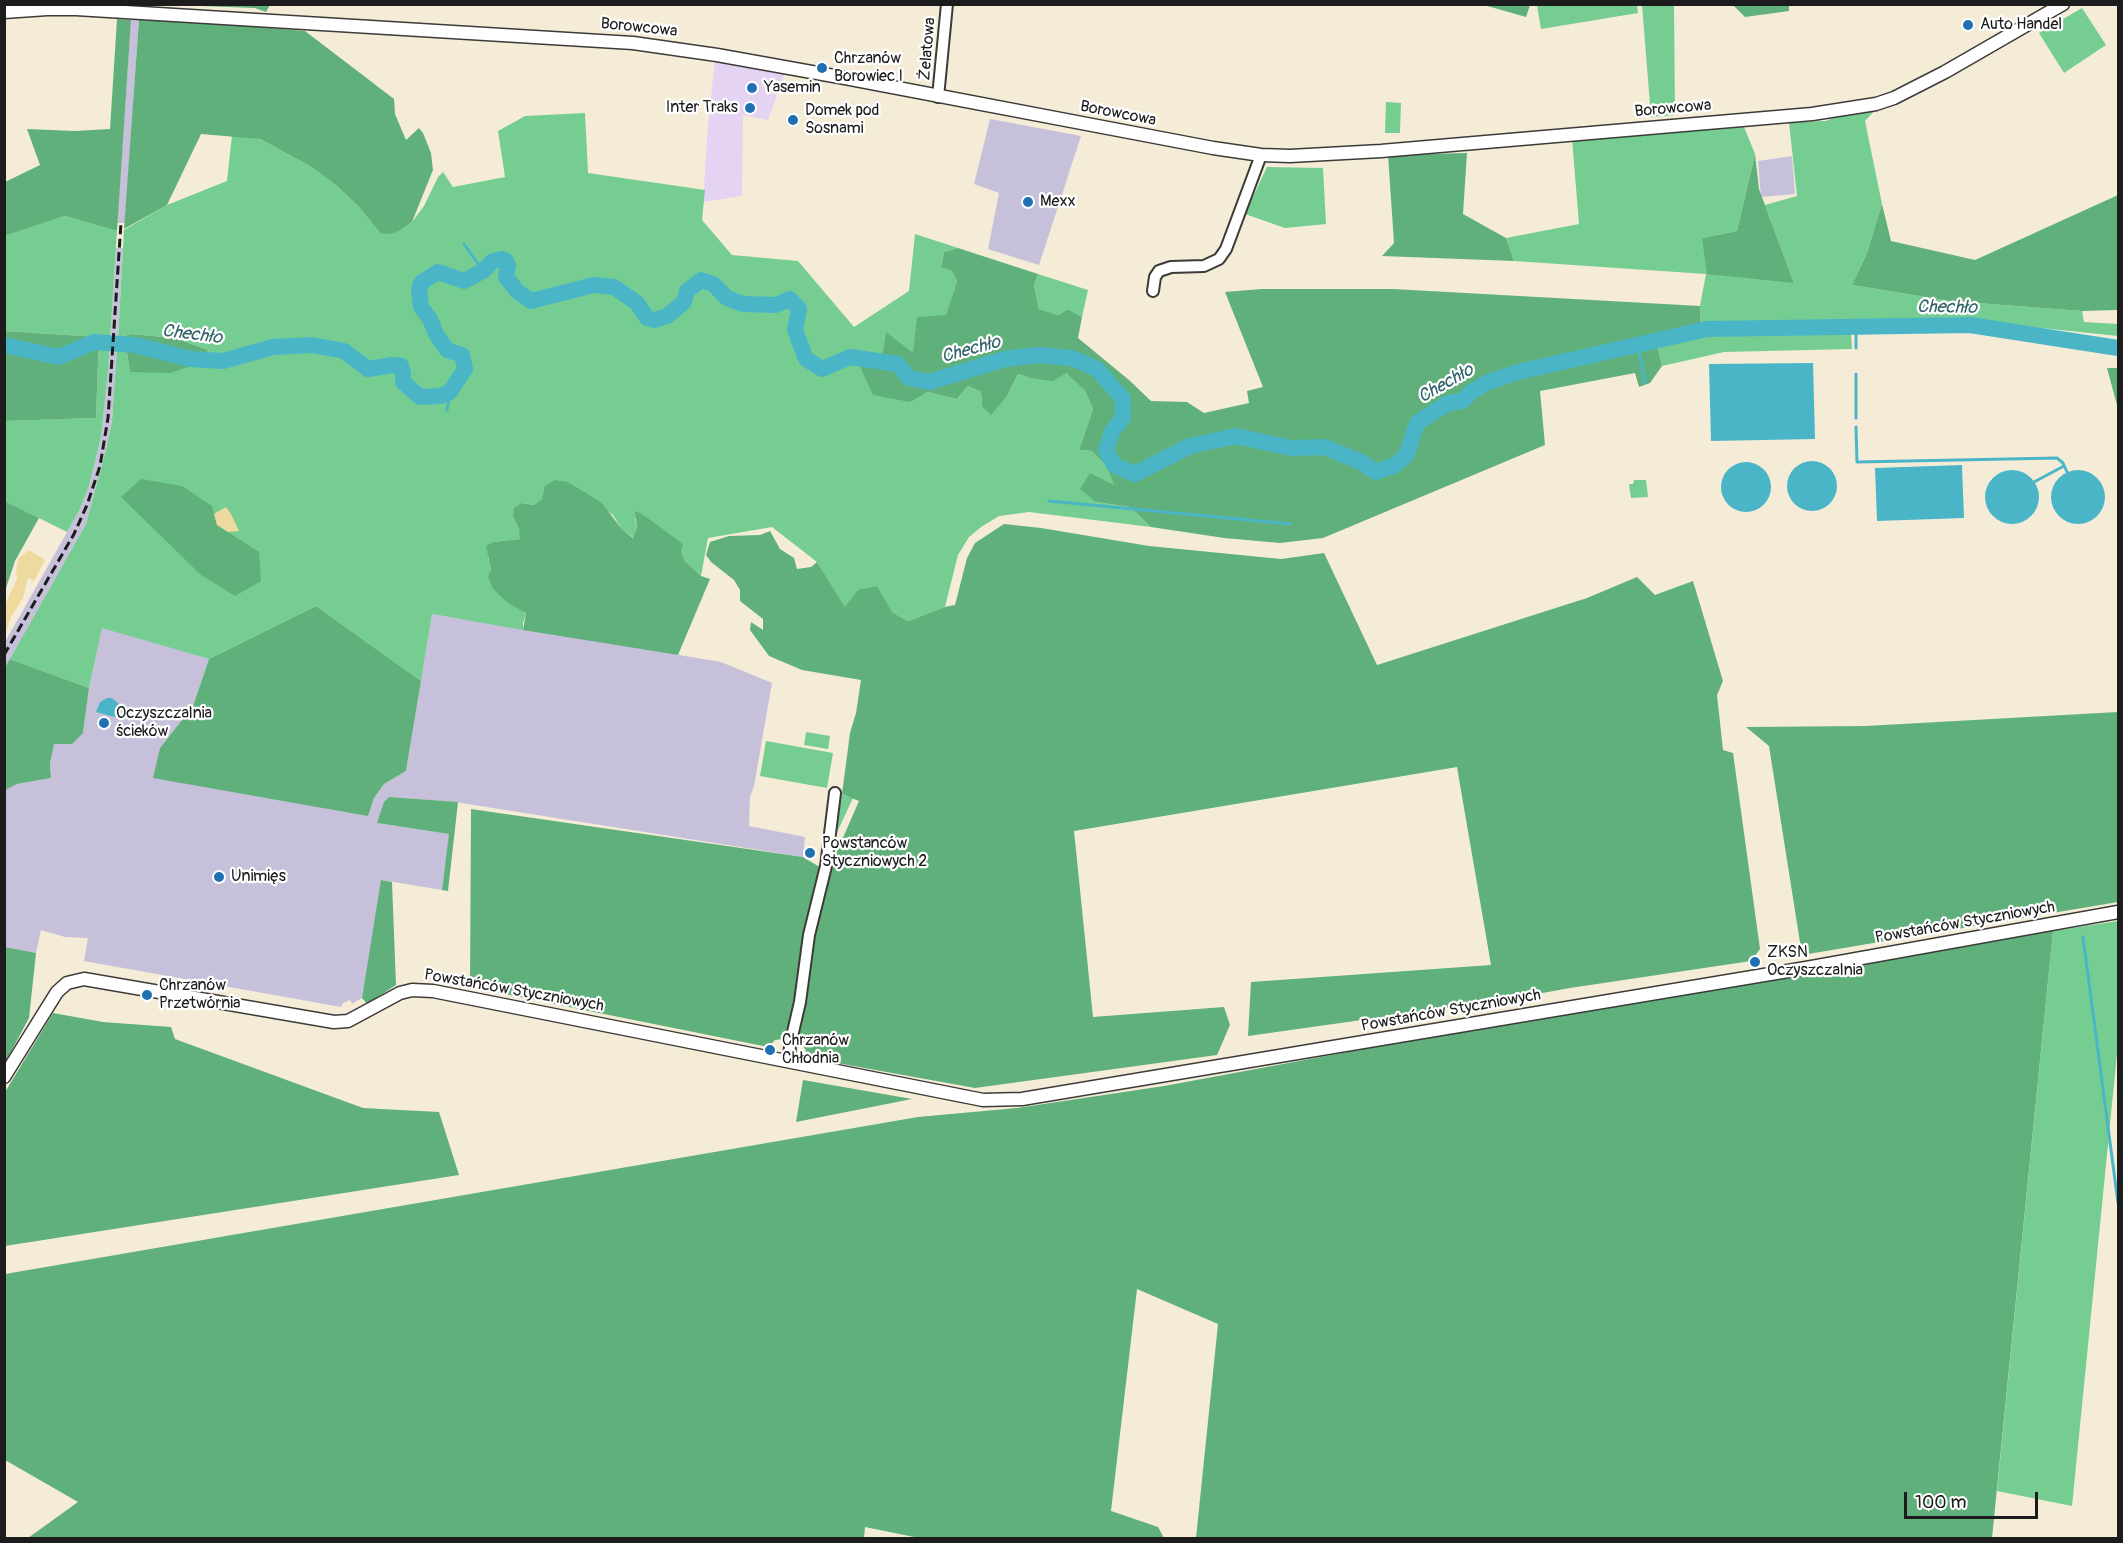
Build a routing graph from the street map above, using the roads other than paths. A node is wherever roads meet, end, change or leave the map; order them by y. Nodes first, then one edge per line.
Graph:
1 (947, 4) edge
2 (2063, 4) edge
3 (7, 9) edge
4 (938, 97) junction
5 (1260, 154) junction
6 (1154, 291) dead end
7 (836, 793) dead end
8 (2118, 912) edge
9 (789, 1060) junction
10 (4, 1077) edge

1 - 4 street, Żelatowa
2 - 5 street, Borowcowa
3 - 4 street, Borowcowa
4 - 5 street, Borowcowa
5 - 6 street
7 - 9 street
8 - 9 street, Powstańców Styczniowych
9 - 10 street, Powstańców Styczniowych

